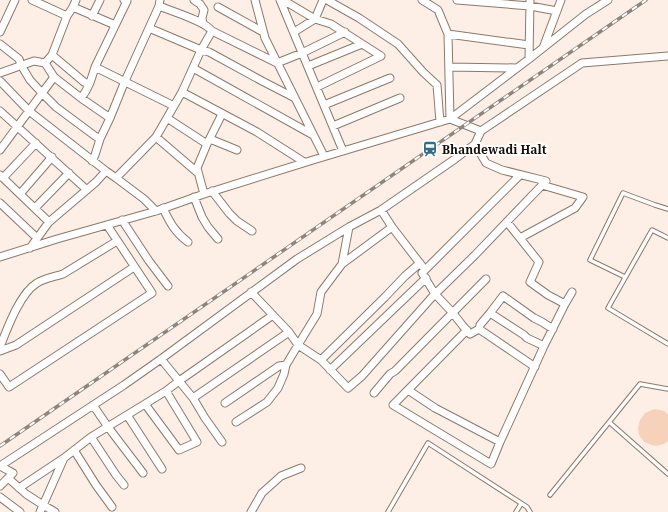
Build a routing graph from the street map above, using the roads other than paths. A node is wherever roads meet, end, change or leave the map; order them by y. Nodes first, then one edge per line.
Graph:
1 (15, 0) edge
2 (32, 0) edge
3 (100, 0) edge
4 (124, 0) edge
5 (194, 0) edge
6 (255, 0) edge
7 (280, 0) edge
8 (284, 0) edge
9 (323, 0) edge
10 (327, 0) edge
11 (422, 0) edge
12 (456, 0) edge
13 (561, 0) edge
14 (608, 0) edge
15 (75, 3) edge
16 (159, 3) edge
17 (530, 3) edge
18 (218, 7) dead end
19 (557, 11) junction
20 (66, 16) junction
21 (92, 16) junction
22 (315, 18) junction
23 (203, 24) junction
24 (115, 26) junction
25 (149, 28) junction
26 (212, 31) junction
27 (0, 32) edge
28 (263, 32) junction
29 (294, 32) junction
30 (345, 32) junction
31 (448, 34) junction
32 (0, 44) edge
33 (362, 44) junction
34 (529, 45) dead end
35 (542, 49) junction
36 (201, 50) junction
37 (302, 53) junction
38 (52, 55) junction
39 (668, 56) edge
40 (529, 59) junction
41 (277, 63) junction
42 (45, 64) junction
43 (21, 66) junction
44 (308, 66) junction
45 (96, 67) junction
46 (449, 67) junction
47 (193, 68) junction
48 (517, 68) junction
49 (0, 73) edge
50 (54, 77) junction
51 (390, 78) dead end
52 (0, 81) edge
53 (125, 81) junction
54 (89, 84) junction
55 (317, 88) junction
56 (182, 92) junction
57 (42, 93) junction
58 (82, 98) junction
59 (295, 98) junction
60 (400, 98) dead end
61 (324, 105) junction
62 (174, 106) junction
63 (0, 110) edge
64 (29, 111) junction
65 (222, 114) junction
66 (110, 118) junction
67 (167, 118) junction
68 (450, 119) junction
69 (440, 122) junction
70 (333, 126) junction
71 (18, 127) junction
72 (481, 131) junction
73 (314, 135) junction
74 (156, 138) junction
75 (100, 139) junction
76 (209, 142) junction
77 (36, 143) junction
78 (475, 144) junction
79 (0, 149) edge
80 (237, 150) dead end
81 (343, 151) junction
82 (324, 156) junction
83 (52, 157) junction
84 (92, 160) junction
85 (304, 162) junction
86 (106, 171) junction
87 (69, 173) junction
88 (198, 173) junction
89 (520, 174) junction
90 (2, 177) edge
91 (116, 178) junction
92 (542, 185) junction
93 (87, 190) junction
94 (212, 191) junction
95 (20, 194) junction
96 (204, 194) junction
97 (194, 197) junction
98 (0, 203) edge
99 (35, 208) junction
100 (668, 209) edge
101 (159, 210) junction
102 (381, 210) junction
103 (122, 220) junction
104 (49, 222) junction
105 (507, 222) junction
106 (107, 225) junction
107 (392, 227) junction
108 (349, 228) junction
109 (252, 231) dead end
110 (37, 238) junction
111 (520, 238) junction
112 (668, 238) edge
113 (218, 239) dead end
114 (117, 241) junction
115 (188, 242) dead end
116 (30, 248) junction
117 (0, 257) edge
118 (420, 263) junction
119 (342, 264) junction
120 (134, 267) junction
121 (425, 270) junction
122 (426, 278) junction
123 (625, 278) junction
124 (486, 279) dead end
125 (168, 286) dead end
126 (251, 292) junction
127 (572, 292) dead end
128 (436, 294) junction
129 (565, 304) junction
130 (452, 312) junction
131 (490, 314) junction
132 (273, 315) junction
133 (479, 329) junction
134 (553, 329) junction
135 (467, 330) junction
136 (288, 332) junction
137 (668, 344) edge
138 (298, 345) junction
139 (544, 346) junction
140 (0, 347) edge
141 (0, 351) edge
142 (161, 359) junction
143 (321, 360) junction
144 (286, 366) junction
145 (535, 367) junction
146 (330, 370) junction
147 (0, 374) edge
148 (179, 381) junction
149 (668, 389) edge
150 (408, 390) junction
151 (166, 391) junction
152 (374, 393) dead end
153 (193, 398) junction
154 (225, 403) dead end
155 (145, 404) junction
156 (93, 405) junction
157 (127, 415) junction
158 (236, 422) dead end
159 (609, 422) junction
160 (108, 427) junction
161 (91, 437) junction
162 (222, 442) dead end
163 (500, 442) junction
164 (74, 450) junction
165 (64, 458) junction
166 (0, 466) edge
167 (301, 468) dead end
168 (162, 469) dead end
169 (143, 474) dead end
170 (668, 474) edge
171 (8, 478) junction
172 (124, 485) dead end
173 (0, 486) edge
174 (19, 488) junction
175 (550, 495) dead end
176 (0, 497) edge
177 (521, 504) junction
178 (112, 506) dead end
179 (42, 509) edge
180 (20, 512) edge
181 (55, 512) edge
182 (251, 512) edge
183 (388, 512) edge
184 (516, 512) edge
185 (530, 512) edge

1 - 27 street
2 - 20 street
3 - 21 street
4 - 24 street
5 - 23 street
6 - 28 street
7 - 29 street
8 - 22 street
9 - 22 street
10 - 69 street
11 - 31 street
12 - 17 street
13 - 19 street
14 - 35 street
15 - 20 street
15 - 21 street
16 - 23 street
16 - 25 street
17 - 19 street
17 - 40 street
18 - 28 street
19 - 35 street
20 - 38 street
21 - 24 street
22 - 29 street
22 - 30 street
23 - 26 street
24 - 45 street
25 - 36 street
25 - 53 street
26 - 36 street
26 - 41 street
28 - 41 street
29 - 37 street
30 - 33 street
30 - 37 street
31 - 34 street
31 - 46 street
32 - 43 street
33 - 44 street
33 - 55 street
35 - 40 street
36 - 47 street
36 - 59 street
37 - 41 street
37 - 44 street
38 - 42 street
38 - 54 street
39 - 72 street
40 - 48 street
41 - 59 street
42 - 43 street
42 - 50 street
43 - 49 street
43 - 57 street
44 - 55 street
45 - 53 street
45 - 54 street
46 - 48 street
46 - 68 street
47 - 56 street
47 - 73 street
48 - 68 street
50 - 57 street
50 - 58 street
51 - 61 street
52 - 64 street
53 - 62 street
53 - 66 street
54 - 58 street
55 - 61 street
56 - 62 street
56 - 65 street
57 - 64 street
57 - 75 street
58 - 66 street
59 - 73 street
60 - 70 street
61 - 70 street
62 - 67 street
63 - 71 street
64 - 71 street
64 - 84 street
65 - 76 street
65 - 85 street
66 - 75 street
67 - 74 street
67 - 76 street
68 - 69 street
68 - 72 street
69 - 81 street
70 - 81 street
71 - 77 street
71 - 79 street
72 - 78 street
73 - 82 street
74 - 88 street
74 - 91 street
75 - 84 street
76 - 80 street
76 - 88 street
77 - 83 street
77 - 90 street
78 - 89 street
78 - 102 street
81 - 82 street
82 - 85 street
83 - 87 street
83 - 95 street
84 - 86 street
85 - 94 street
86 - 91 street
86 - 93 street
87 - 93 street
87 - 99 street
88 - 96 street
89 - 92 street
89 - 121 street
90 - 95 street
91 - 101 street
92 - 105 street
92 - 111 street
93 - 104 street
94 - 96 street
94 - 109 street
95 - 99 street
96 - 97 street
97 - 101 street
97 - 113 street
98 - 110 street
99 - 104 street
100 - 123 lane
101 - 103 street
101 - 115 street
102 - 107 street
102 - 108 street
103 - 106 street
103 - 125 street
104 - 110 street
105 - 111 street
105 - 128 street
106 - 114 street
106 - 116 street
107 - 118 street
107 - 119 street
108 - 119 street
108 - 126 street
110 - 116 street
111 - 129 street
112 - 123 lane
114 - 120 street
114 - 140 street
116 - 117 street
118 - 121 street
118 - 143 street
119 - 138 street
120 - 141 street
120 - 147 street
121 - 122 street
122 - 128 street
122 - 146 street
123 - 137 lane
124 - 130 street
126 - 132 street
126 - 142 street
127 - 129 street
128 - 130 street
128 - 146 street
129 - 134 street
130 - 135 street
130 - 152 street
131 - 133 street
131 - 134 street
131 - 139 street
132 - 136 street
132 - 148 street
133 - 135 street
133 - 145 street
134 - 139 street
135 - 150 street
136 - 138 street
136 - 153 street
138 - 143 street
138 - 144 street
139 - 145 street
142 - 148 street
142 - 156 street
143 - 146 street
144 - 154 street
144 - 158 street
145 - 163 street
148 - 151 street
148 - 153 street
149 - 159 lane
150 - 163 street
150 - 163 street
151 - 155 street
151 - 155 street
153 - 162 street
155 - 157 street
156 - 160 street
156 - 166 street
157 - 160 street
157 - 168 street
159 - 170 lane
159 - 175 lane
160 - 161 street
160 - 169 street
161 - 164 street
161 - 172 street
164 - 165 street
164 - 178 street
165 - 174 street
165 - 179 street
166 - 171 street
167 - 182 street
171 - 173 street
171 - 174 street
174 - 179 street
176 - 180 street
177 - 183 lane
177 - 184 lane
177 - 185 lane
179 - 181 street

